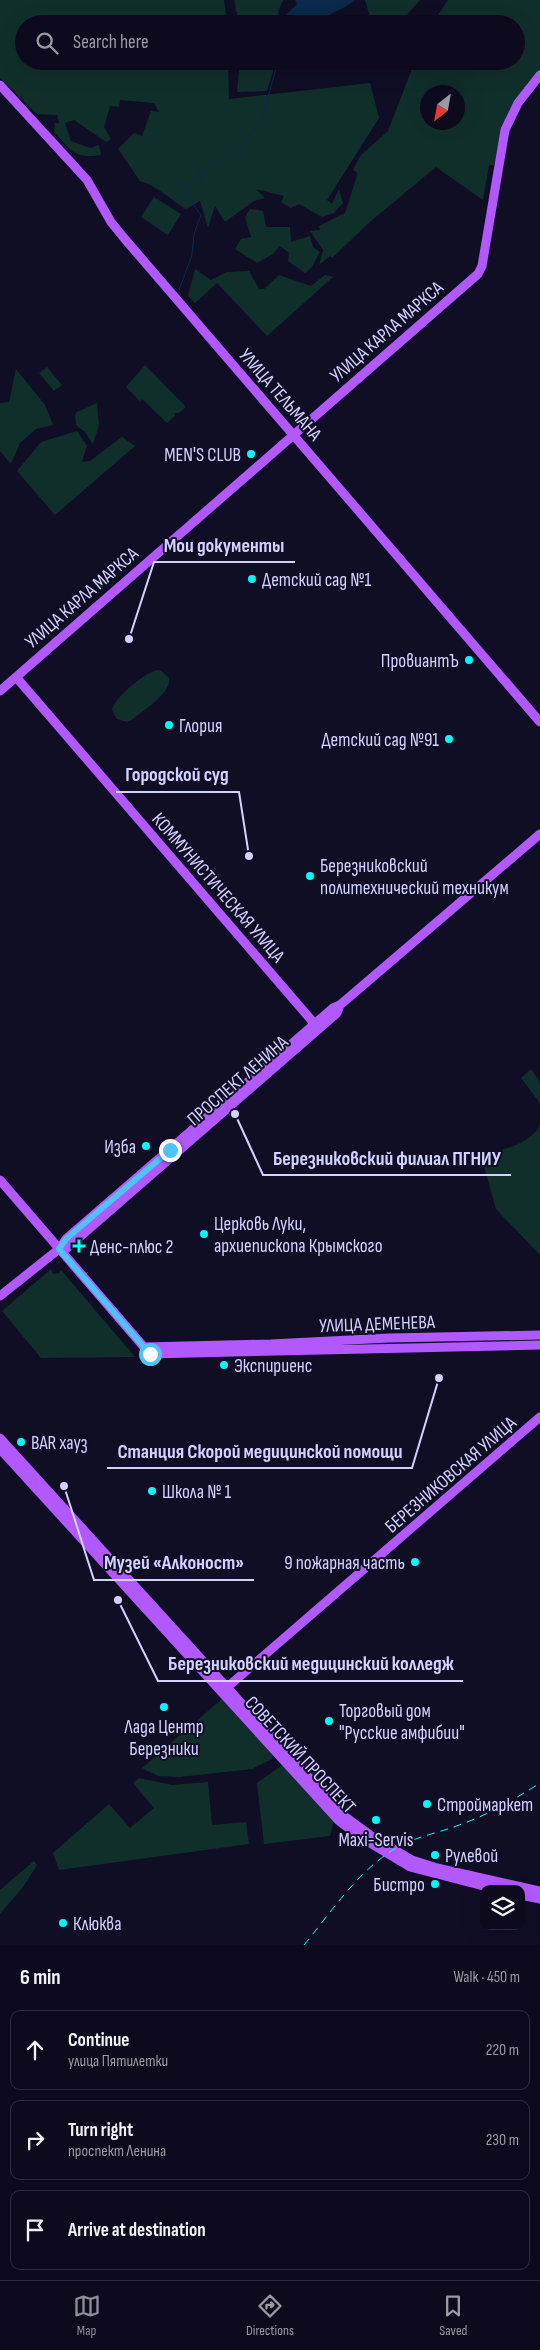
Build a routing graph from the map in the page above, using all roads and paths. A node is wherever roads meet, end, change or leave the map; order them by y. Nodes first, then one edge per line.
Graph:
1 (540, 74) edge
2 (0, 85) edge
3 (294, 433) junction
4 (16, 677) junction
5 (0, 691) edge
6 (540, 722) edge
7 (540, 834) edge
8 (317, 1026) junction
9 (0, 1180) edge
10 (59, 1249) junction
11 (0, 1296) edge
12 (540, 1335) edge
13 (540, 1345) edge
14 (144, 1347) junction
15 (215, 1349) junction
16 (540, 1417) edge
17 (0, 1438) edge
18 (0, 1449) edge
19 (225, 1690) junction
20 (370, 1835) junction
21 (360, 1838) junction
22 (480, 1885) edge
23 (540, 1892) edge
24 (525, 1896) edge
25 (540, 1899) edge

1 - 3 main road, УЛИЦА КАРЛА МАРКСА
2 - 3 main road, УЛИЦА ТЕЛЬМАНА
3 - 4 main road, УЛИЦА КАРЛА МАРКСА
3 - 6 main road, УЛИЦА ТЕЛЬМАНА
4 - 5 main road, УЛИЦА КАРЛА МАРКСА
4 - 8 main road, КОММУНИСТИЧЕСКАЯ УЛИЦА
7 - 8 main road, ПРОСПЕКТ ЛЕНИНА
8 - 10 main road, ПРОСПЕКТ ЛЕНИНА
9 - 10 main road
10 - 11 main road, ПРОСПЕКТ ЛЕНИНА
10 - 14 main road
12 - 15 main road, УЛИЦА ДЕМЕНЕВА
13 - 15 main road, УЛИЦА ДЕМЕНЕВА
14 - 15 main road, УЛИЦА ДЕМЕНЕВА
14 - 15 main road, УЛИЦА ДЕМЕНЕВА
16 - 19 main road, БЕРЕЗНИКОВСКАЯ УЛИЦА
17 - 19 main road, СОВЕТСКИЙ ПРОСПЕКТ
18 - 19 main road, СОВЕТСКИЙ ПРОСПЕКТ
19 - 20 main road, СОВЕТСКИЙ ПРОСПЕКТ
19 - 21 main road, СОВЕТСКИЙ ПРОСПЕКТ
20 - 21 main road
20 - 23 main road, СОВЕТСКИЙ ПРОСПЕКТ
21 - 22 main road, СОВЕТСКИЙ ПРОСПЕКТ
24 - 25 main road

